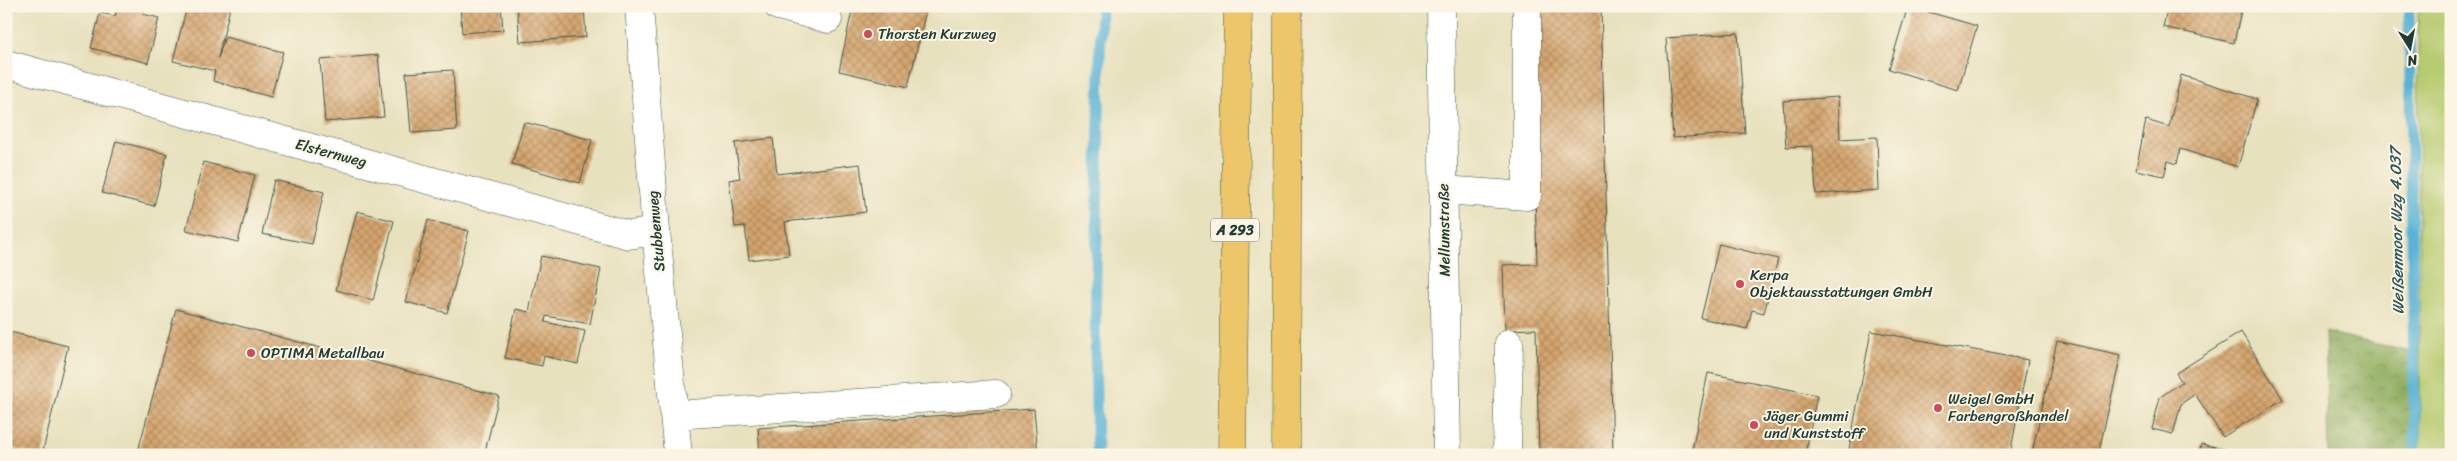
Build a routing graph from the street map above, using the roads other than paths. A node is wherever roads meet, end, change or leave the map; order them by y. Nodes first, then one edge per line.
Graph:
1 (639, 6) edge
2 (778, 6) edge
3 (1238, 6) edge
4 (1288, 6) edge
5 (1441, 6) edge
6 (1527, 6) edge
7 (828, 19) dead end
8 (6, 64) edge
9 (1444, 190) junction
10 (656, 231) junction
11 (1509, 343) dead end
12 (996, 394) dead end
13 (674, 415) junction
14 (678, 455) edge
15 (1232, 455) edge
16 (1286, 455) edge
17 (1447, 455) edge
18 (1507, 455) edge

1 - 10 street, Stubbenweg
2 - 7 street
3 - 15 highway, A 293
4 - 16 highway
5 - 9 street, Mellumstraße
6 - 9 street
8 - 10 street, Elsternweg
9 - 17 street, Mellumstraße
10 - 13 street, Stubbenweg
11 - 18 street
12 - 13 street
13 - 14 street, Stubbenweg

